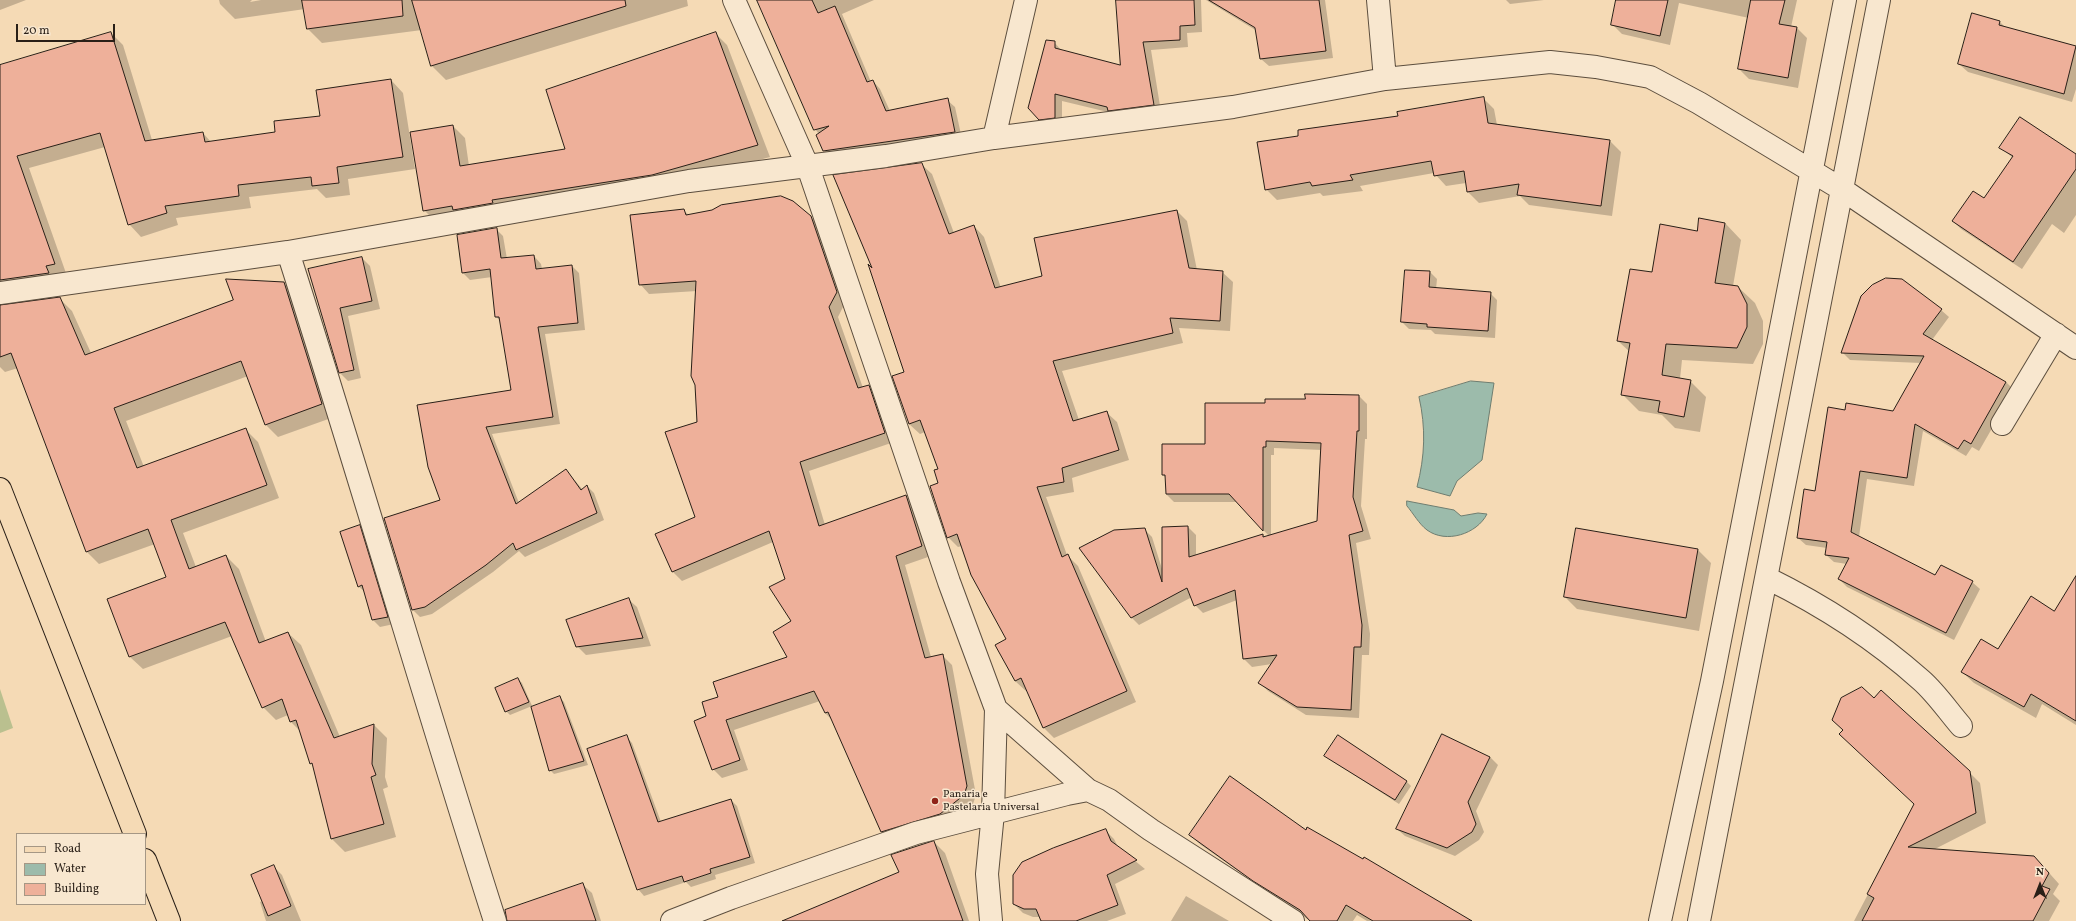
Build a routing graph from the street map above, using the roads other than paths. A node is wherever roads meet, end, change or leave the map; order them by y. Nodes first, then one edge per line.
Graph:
1 (734, 0) edge
2 (1026, 0) edge
3 (1378, 0) edge
4 (1845, 0) edge
5 (1879, 0) edge
6 (1385, 79) junction
7 (994, 138) junction
8 (808, 167) junction
9 (1811, 171) junction
10 (1843, 190) junction
11 (288, 252) junction
12 (0, 293) edge
13 (2056, 334) junction
14 (2076, 348) edge
15 (2002, 424) dead end
16 (0, 489) edge
17 (1767, 578) junction
18 (996, 709) junction
19 (1961, 726) dead end
20 (1088, 790) junction
21 (993, 813) junction
22 (135, 833) edge
23 (146, 863) edge
24 (169, 921) edge
25 (495, 921) edge
26 (672, 921) edge
27 (991, 921) edge
28 (1293, 921) edge
29 (1660, 921) edge
30 (1698, 921) edge

1 - 8 street
2 - 7 street
3 - 6 street
4 - 9 street
5 - 10 street
6 - 7 street
6 - 9 street
7 - 8 street
8 - 11 street
8 - 18 street
9 - 10 street
9 - 29 street
10 - 13 street
10 - 17 street
11 - 12 street
11 - 25 street
13 - 14 street
13 - 15 street
16 - 22 main road
17 - 19 street
17 - 30 street
18 - 20 street
18 - 21 street
20 - 21 street
20 - 28 street
21 - 26 street
21 - 27 street
23 - 24 main road

